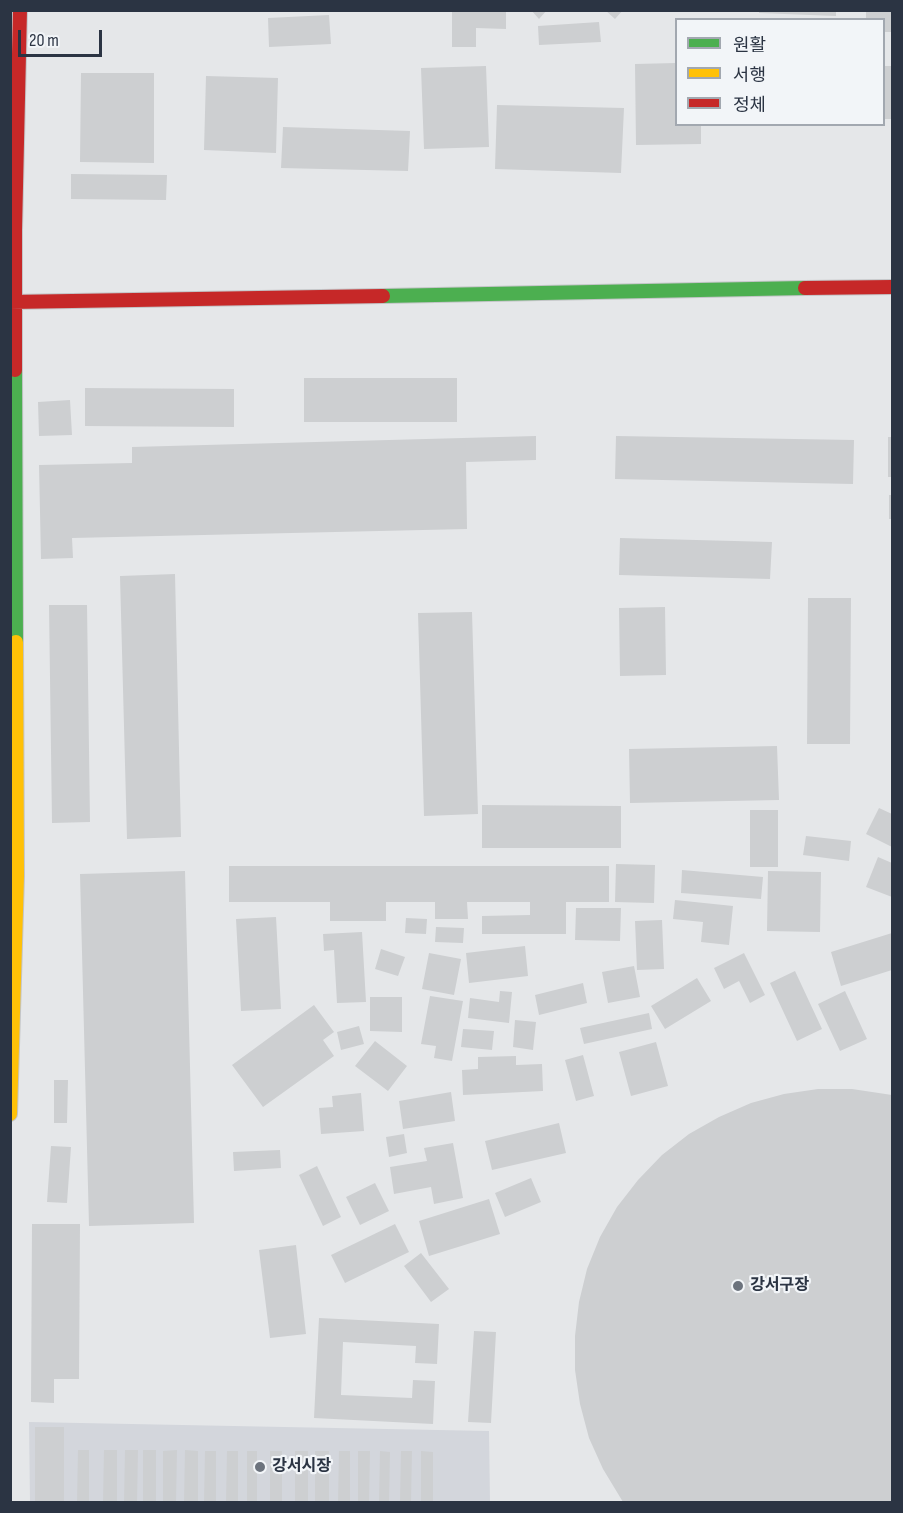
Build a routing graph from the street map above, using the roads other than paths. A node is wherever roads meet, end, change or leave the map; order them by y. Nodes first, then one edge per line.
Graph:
1 (20, 10) edge
2 (892, 287) edge
3 (13, 302) edge
4 (10, 1114) edge

1 - 3 street
2 - 3 street
3 - 4 street

